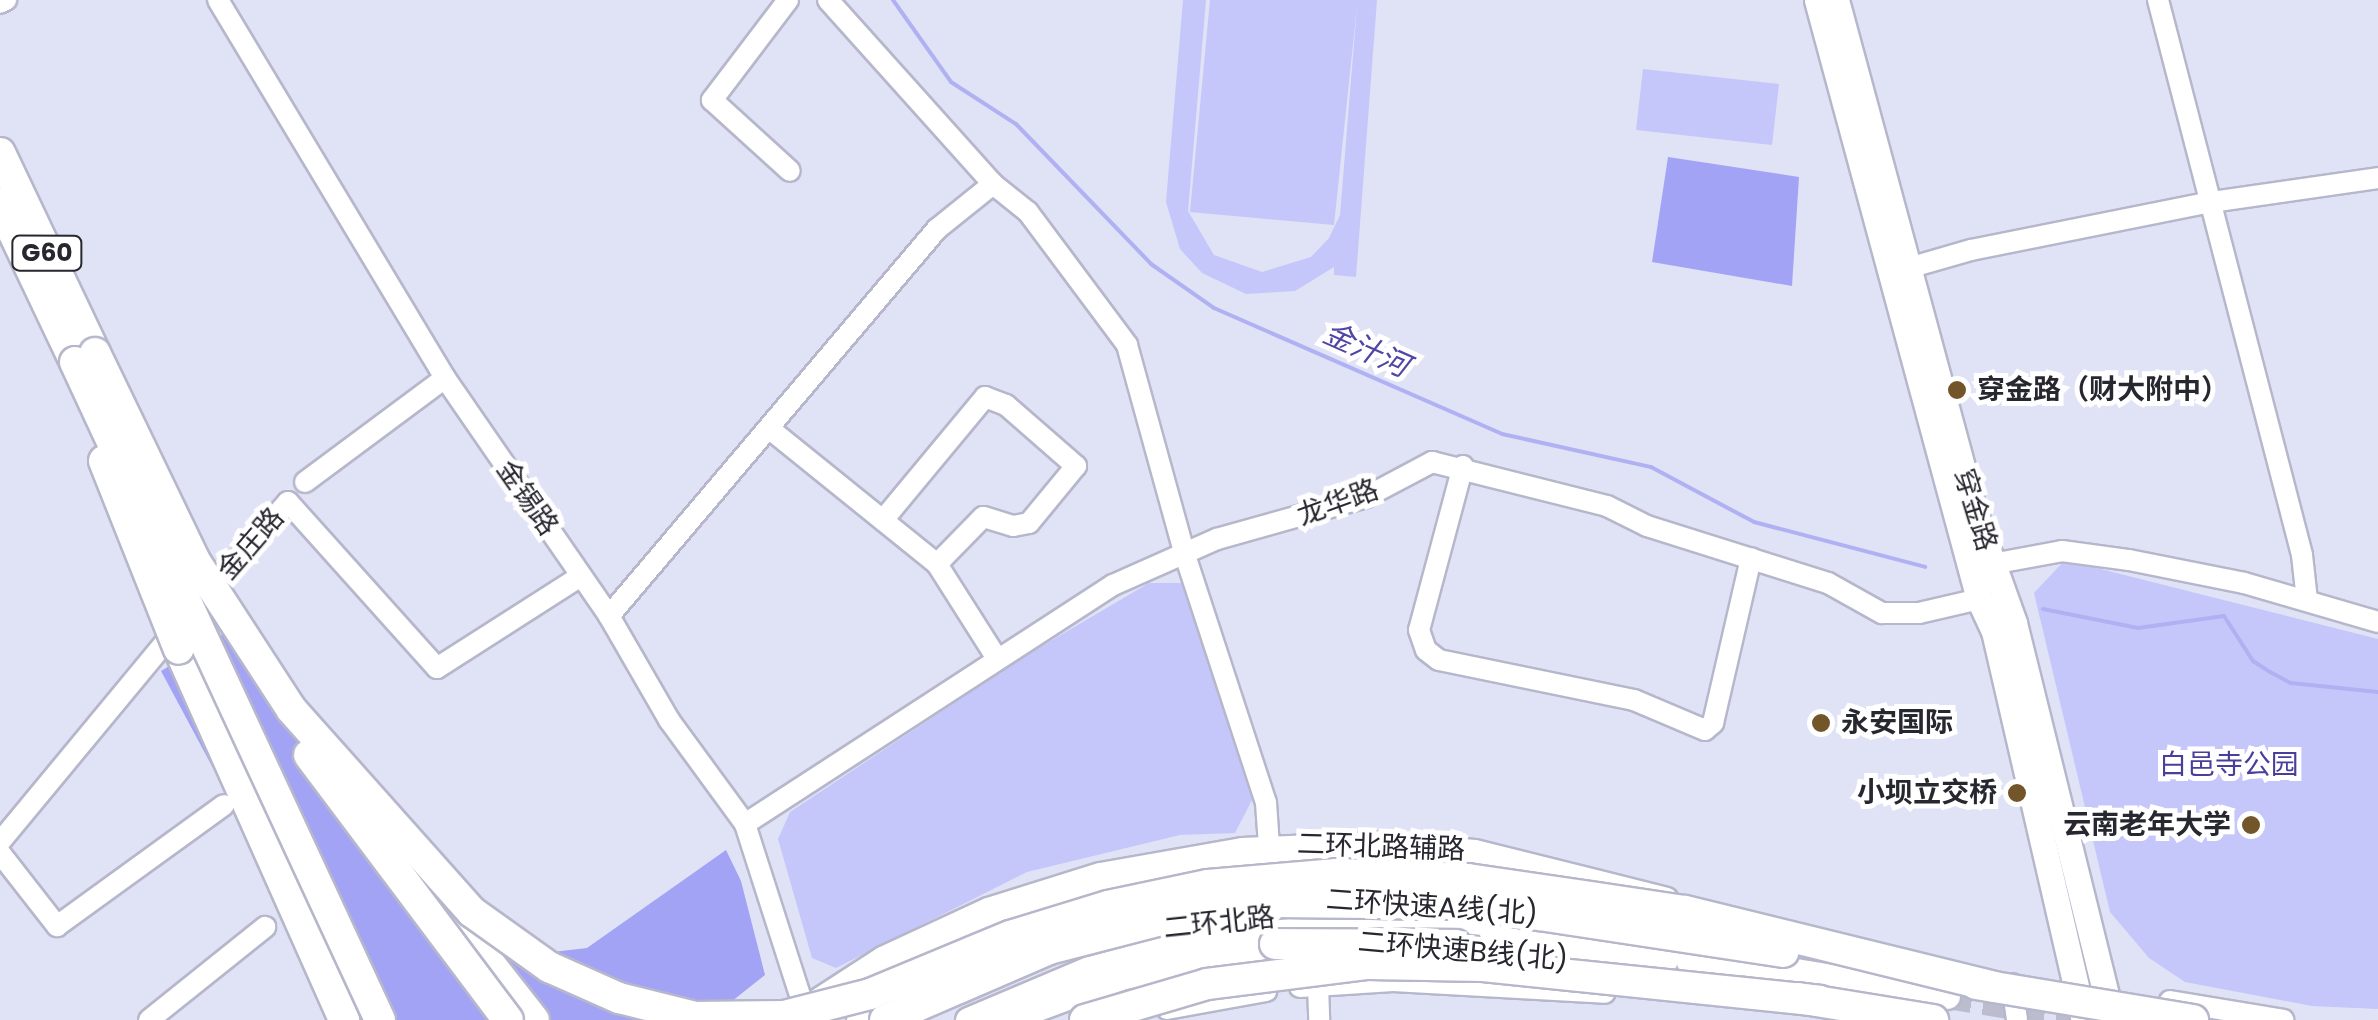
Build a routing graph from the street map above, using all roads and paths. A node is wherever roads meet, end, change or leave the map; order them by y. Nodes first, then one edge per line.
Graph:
1 (218, 0) edge
2 (788, 0) edge
3 (828, 0) edge
4 (1817, 0) edge
5 (1836, 0) edge
6 (2158, 0) edge
7 (0, 153) edge
8 (790, 171) dead end
9 (2378, 178) edge
10 (993, 184) junction
11 (2212, 202) junction
12 (0, 204) edge
13 (1906, 270) junction
14 (85, 358) junction
15 (445, 378) junction
16 (771, 430) junction
17 (1463, 466) junction
18 (305, 482) dead end
19 (883, 520) junction
20 (188, 547) junction
21 (1184, 552) junction
22 (1750, 558) junction
23 (937, 564) junction
24 (1992, 564) junction
25 (582, 576) junction
26 (1979, 599) junction
27 (2307, 600) junction
28 (609, 616) junction
29 (2378, 622) edge
30 (996, 657) junction
31 (291, 709) junction
32 (224, 805) dead end
33 (745, 824) junction
34 (0, 842) edge
35 (1269, 846) junction
36 (0, 854) edge
37 (1685, 912) junction
38 (265, 927) dead end
39 (1840, 947) junction
40 (1688, 958) junction
41 (1994, 980) junction
42 (1318, 985) junction
43 (2075, 986) junction
44 (2105, 990) junction
45 (1942, 1007) edge
46 (2222, 1010) junction
47 (1828, 1015) edge
48 (801, 1016) edge
49 (150, 1020) edge
50 (344, 1020) edge
51 (377, 1020) edge
52 (508, 1020) edge
53 (534, 1020) edge
54 (859, 1020) edge
55 (885, 1020) edge
56 (968, 1020) edge
57 (1000, 1020) edge
58 (1084, 1020) edge
59 (1126, 1020) edge
60 (1319, 1020) edge
61 (2017, 1020) edge
62 (2084, 1020) edge
63 (2112, 1020) edge
64 (2192, 1020) edge
65 (2284, 1020) edge

1 - 15 street, 金锡路
2 - 8 street
3 - 10 street
4 - 26 main road, 穿金路
5 - 13 main road, 穿金路
6 - 11 street
7 - 14 highway, G60
9 - 11 street
10 - 16 street
10 - 21 street
11 - 13 street
11 - 27 street
12 - 14 highway, G60
13 - 24 main road, 穿金路
14 - 20 highway, bridge
14 - 50 highway, bridge
14 - 51 highway, bridge
15 - 18 street
15 - 25 street, 金锡路
16 - 19 street
16 - 28 street
17 - 21 street, 龙华路
17 - 22 street, 龙华路
17 - 22 street
19 - 23 street
19 - 23 street
20 - 31 highway, bridge
20 - 52 highway, bridge
21 - 30 street, 龙华路
21 - 35 street
22 - 26 street, 龙华路
23 - 30 street
24 - 27 street
24 - 44 main road, 穿金路
25 - 28 street, 金锡路
25 - 34 street, 金庄路
26 - 43 main road, 穿金路
27 - 29 street
28 - 33 street, 金锡路
30 - 33 street, 龙华路
31 - 37 highway, bridge
31 - 53 highway, bridge
32 - 36 street
33 - 48 street, 金锡路
35 - 39 street, 二环北路辅路
35 - 48 street, 二环北路辅路
37 - 41 highway, bridge
37 - 48 highway, bridge
38 - 49 street
39 - 40 street
39 - 41 street, 二环北路辅路
40 - 45 main road, 二环北路
40 - 47 street
40 - 54 main road, 二环北路
40 - 56 main road, 二环北路
41 - 43 street, 二环北路辅路
41 - 55 highway, 二环快速A线(北), bridge
41 - 61 street
41 - 64 highway, bridge
42 - 47 street
42 - 59 street
42 - 60 street
43 - 44 street, 二环北路辅路
43 - 62 main road, 穿金路
44 - 46 street, 二环北路辅路
44 - 63 main road, 穿金路
45 - 47 highway, 二环快速B线(北), bridge
46 - 64 street
46 - 65 street, 二环北路辅路
47 - 57 highway, 二环快速B线(北), bridge
47 - 58 highway, bridge

